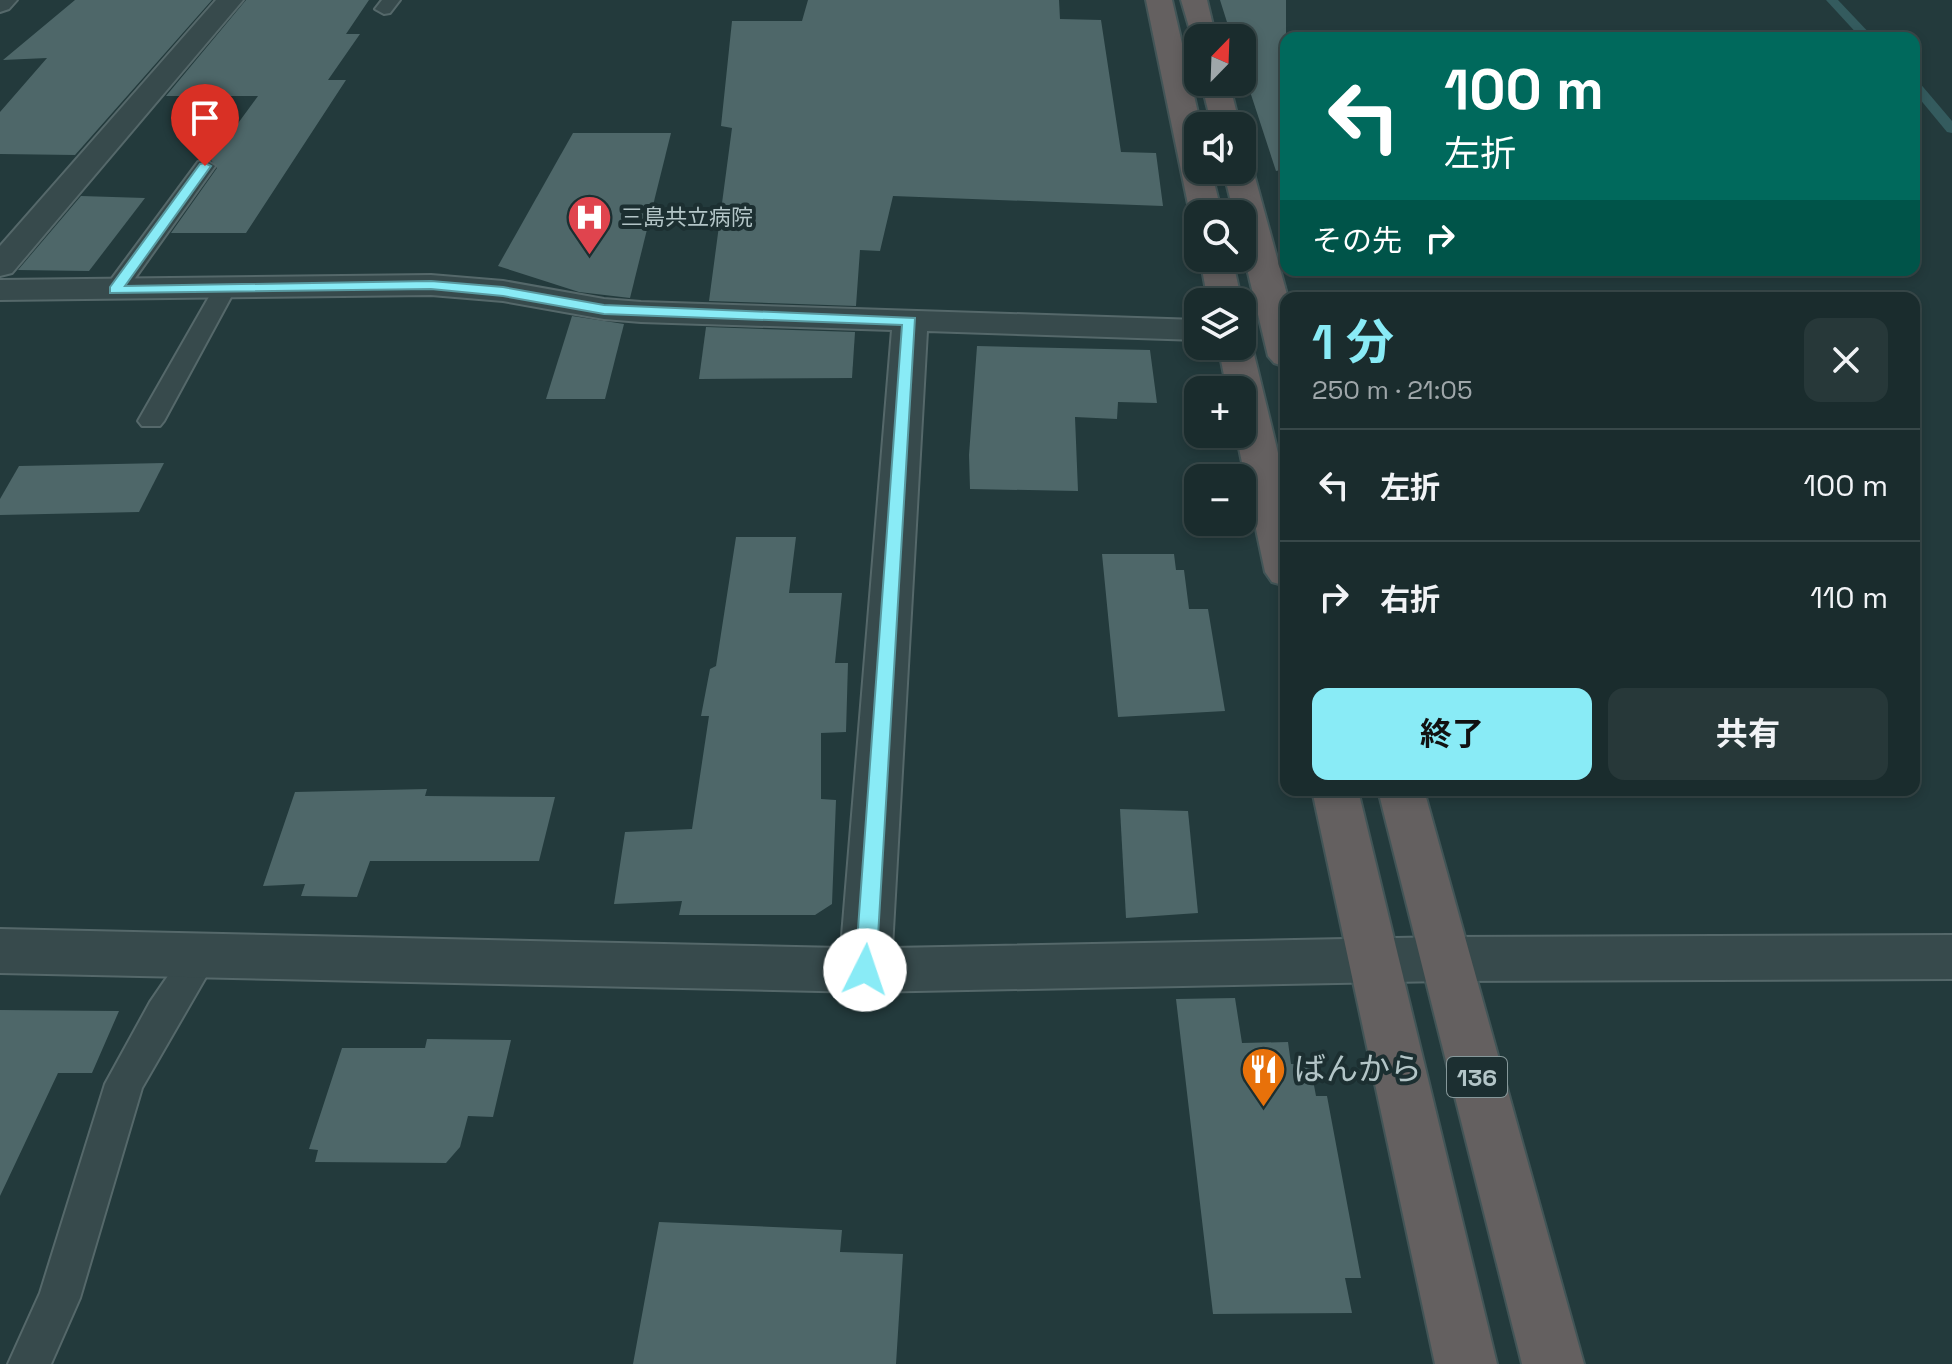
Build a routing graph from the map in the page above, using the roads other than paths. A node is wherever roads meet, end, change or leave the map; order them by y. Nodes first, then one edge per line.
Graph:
1 (4, 0) edge
2 (230, 0) edge
3 (1159, 0) edge
4 (1194, 0) edge
5 (0, 4) edge
6 (1200, 24) edge
7 (205, 166) dead end
8 (1242, 184) edge
9 (1203, 200) edge
10 (0, 266) edge
11 (225, 288) junction
12 (0, 290) edge
13 (115, 290) junction
14 (910, 321) junction
15 (1184, 330) edge
16 (1280, 333) edge
17 (1238, 360) edge
18 (151, 421) dead end
19 (1280, 545) edge
20 (1336, 796) edge
21 (1403, 796) edge
22 (0, 951) edge
23 (1952, 957) edge
24 (199, 958) junction
25 (1445, 959) junction
26 (1373, 960) junction
27 (865, 970) junction
28 (29, 1364) edge
29 (1466, 1364) edge
30 (1553, 1364) edge

1 - 5 street
2 - 10 street
3 - 9 highway
4 - 6 highway
7 - 13 lane
8 - 16 highway
11 - 13 street
11 - 14 street
11 - 18 lane
12 - 13 street
14 - 15 street
14 - 27 street
17 - 19 highway
20 - 26 highway
21 - 25 highway, 136
22 - 24 street
23 - 25 street
24 - 27 street
24 - 28 lane
25 - 26 street
25 - 30 highway, 136
26 - 27 street
26 - 29 highway

